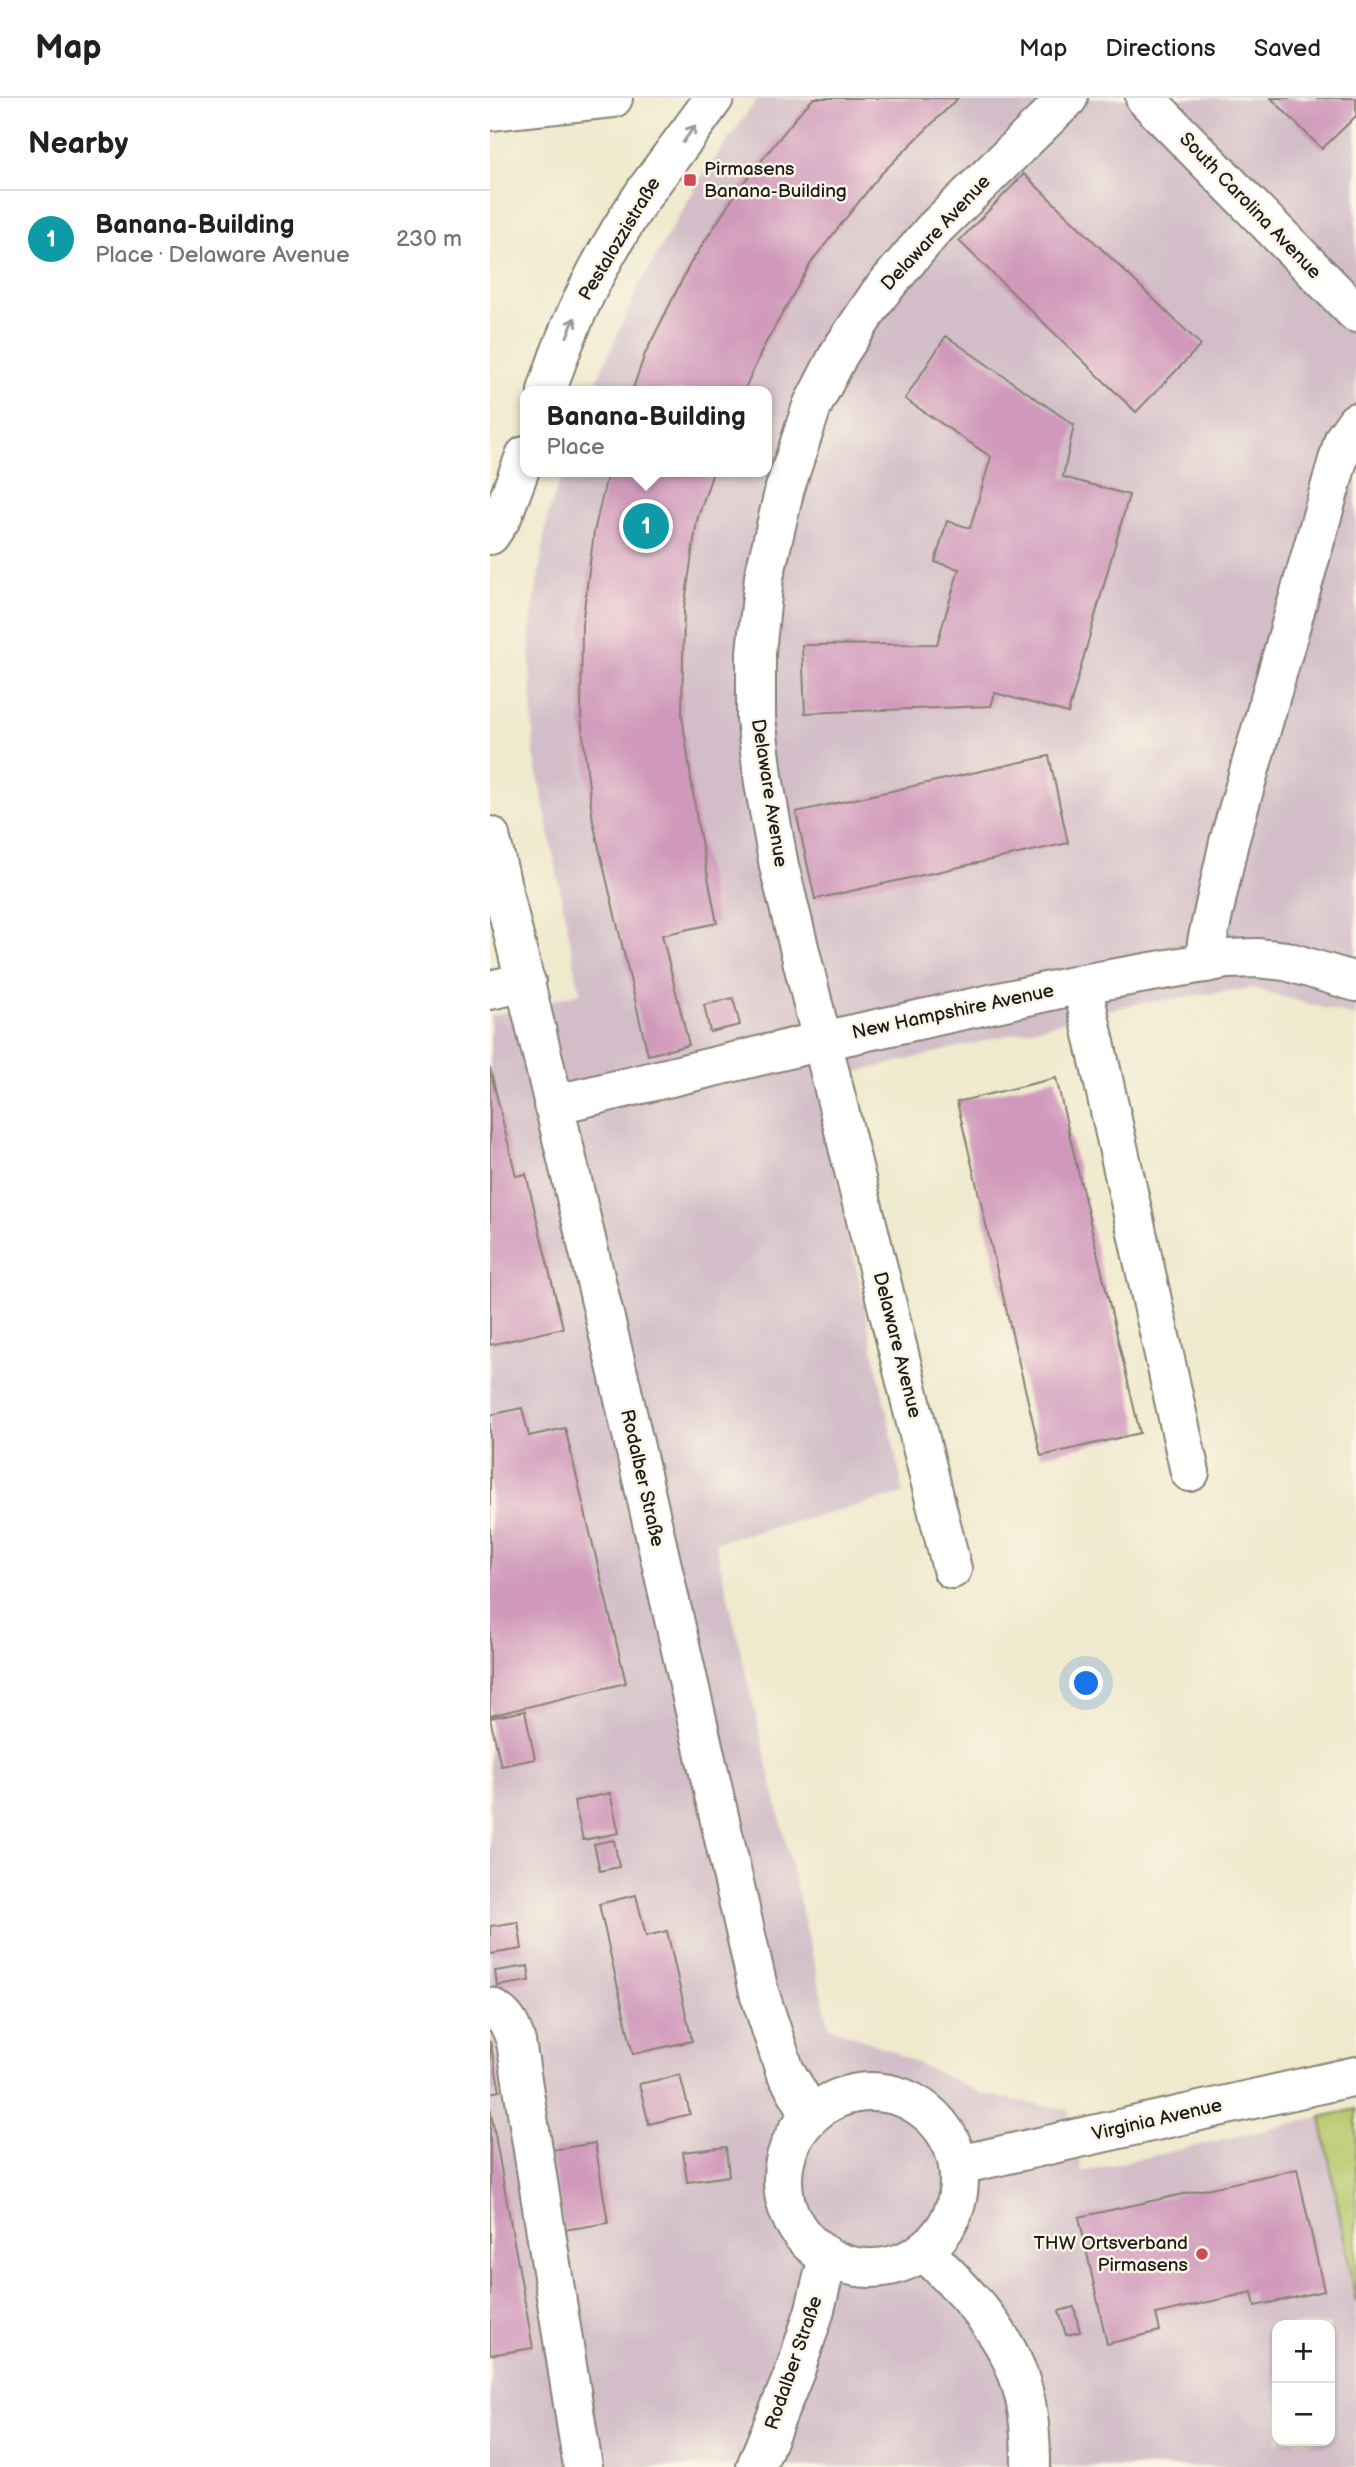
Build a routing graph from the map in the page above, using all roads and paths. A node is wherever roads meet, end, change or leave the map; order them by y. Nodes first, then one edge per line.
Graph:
1 (613, 98) edge
2 (714, 98) edge
3 (1068, 98) edge
4 (1145, 98) edge
5 (490, 111) edge
6 (1356, 313) edge
7 (548, 386) edge
8 (1356, 422) edge
9 (520, 469) edge
10 (490, 535) edge
11 (490, 836) edge
12 (1206, 963) junction
13 (1356, 982) edge
14 (1082, 984) junction
15 (508, 986) edge
16 (822, 1041) junction
17 (553, 1105) junction
18 (1190, 1472) dead end
19 (952, 1569) dead end
20 (490, 2007) edge
21 (1356, 2076) edge
22 (811, 2115) junction
23 (959, 2165) junction
24 (924, 2251) junction
25 (828, 2257) junction
26 (583, 2467) edge
27 (756, 2467) edge
28 (1031, 2467) edge

1 - 5 street
7 -> 2 street, Pestalozzistraße
3 - 16 street, Delaware Avenue
4 - 6 street, South Carolina Avenue
8 - 12 street
9 - 10 street
11 - 15 street, Rodalber Straße
12 - 13 street, New Hampshire Avenue
12 - 14 street, New Hampshire Avenue
14 - 16 street, New Hampshire Avenue
14 - 18 street
15 - 17 street, Rodalber Straße
16 - 17 street, New Hampshire Avenue
16 - 19 street, Delaware Avenue
17 - 22 street, Rodalber Straße
20 - 26 street
21 - 23 street, Virginia Avenue
22 - 23 street
22 - 25 street
23 - 24 street
24 - 25 street
24 - 28 street
25 - 27 street, Rodalber Straße

